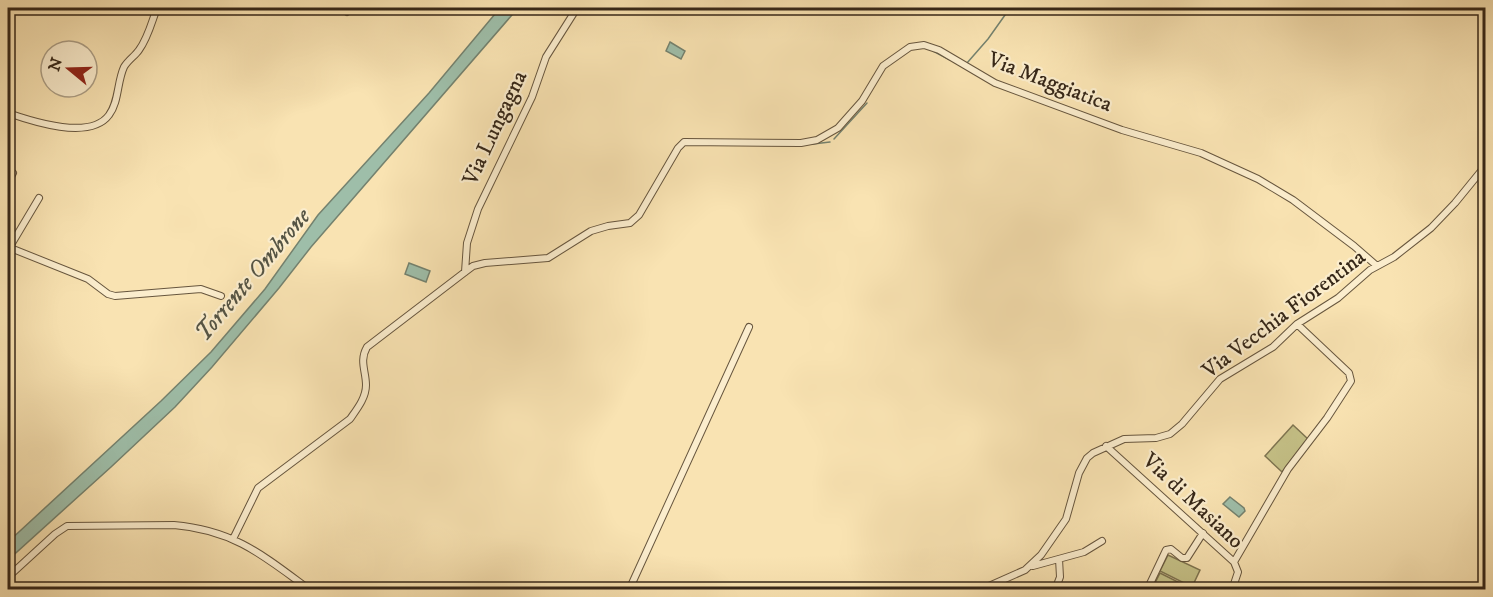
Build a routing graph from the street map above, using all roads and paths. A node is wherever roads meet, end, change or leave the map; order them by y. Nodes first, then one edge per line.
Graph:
1 (157, 8) edge
2 (578, 8) edge
3 (8, 114) edge
4 (1485, 165) edge
5 (13, 173) dead end
6 (8, 182) edge
7 (39, 198) dead end
8 (8, 248) edge
9 (1377, 266) junction
10 (465, 272) junction
11 (221, 296) dead end
12 (1297, 324) junction
13 (748, 327) dead end
14 (1106, 446) junction
15 (1203, 533) junction
16 (233, 539) junction
17 (1102, 541) dead end
18 (1059, 559) junction
19 (1234, 562) junction
20 (1045, 563) junction
21 (1029, 567) junction
22 (1060, 571) junction
23 (8, 577) edge
24 (994, 587) edge
25 (310, 590) edge
26 (629, 590) edge
27 (980, 590) edge
28 (1055, 590) edge
29 (1147, 590) edge
30 (1232, 590) edge

1 - 3 street
2 - 10 street, Via Lungagna
4 - 9 street, Via Vecchia Fiorentina
5 - 6 street
7 - 8 street
8 - 11 street
9 - 10 street, Via Maggiatica
9 - 12 street, Via Vecchia Fiorentina
10 - 16 street, Via Maggiatica
12 - 14 street, Via Vecchia Fiorentina
12 - 19 street
13 - 26 street
14 - 15 street, Via di Masiano
14 - 21 street, Via Vecchia Fiorentina
15 - 19 street, Via di Masiano
15 - 29 street
16 - 23 street
16 - 25 street
17 - 18 street
18 - 20 street
18 - 22 street
19 - 30 street, Via di Masiano
20 - 21 street
20 - 22 street
21 - 24 street, Via Vecchia Fiorentina
22 - 28 street
24 - 27 street, Via Vecchia Fiorentina

